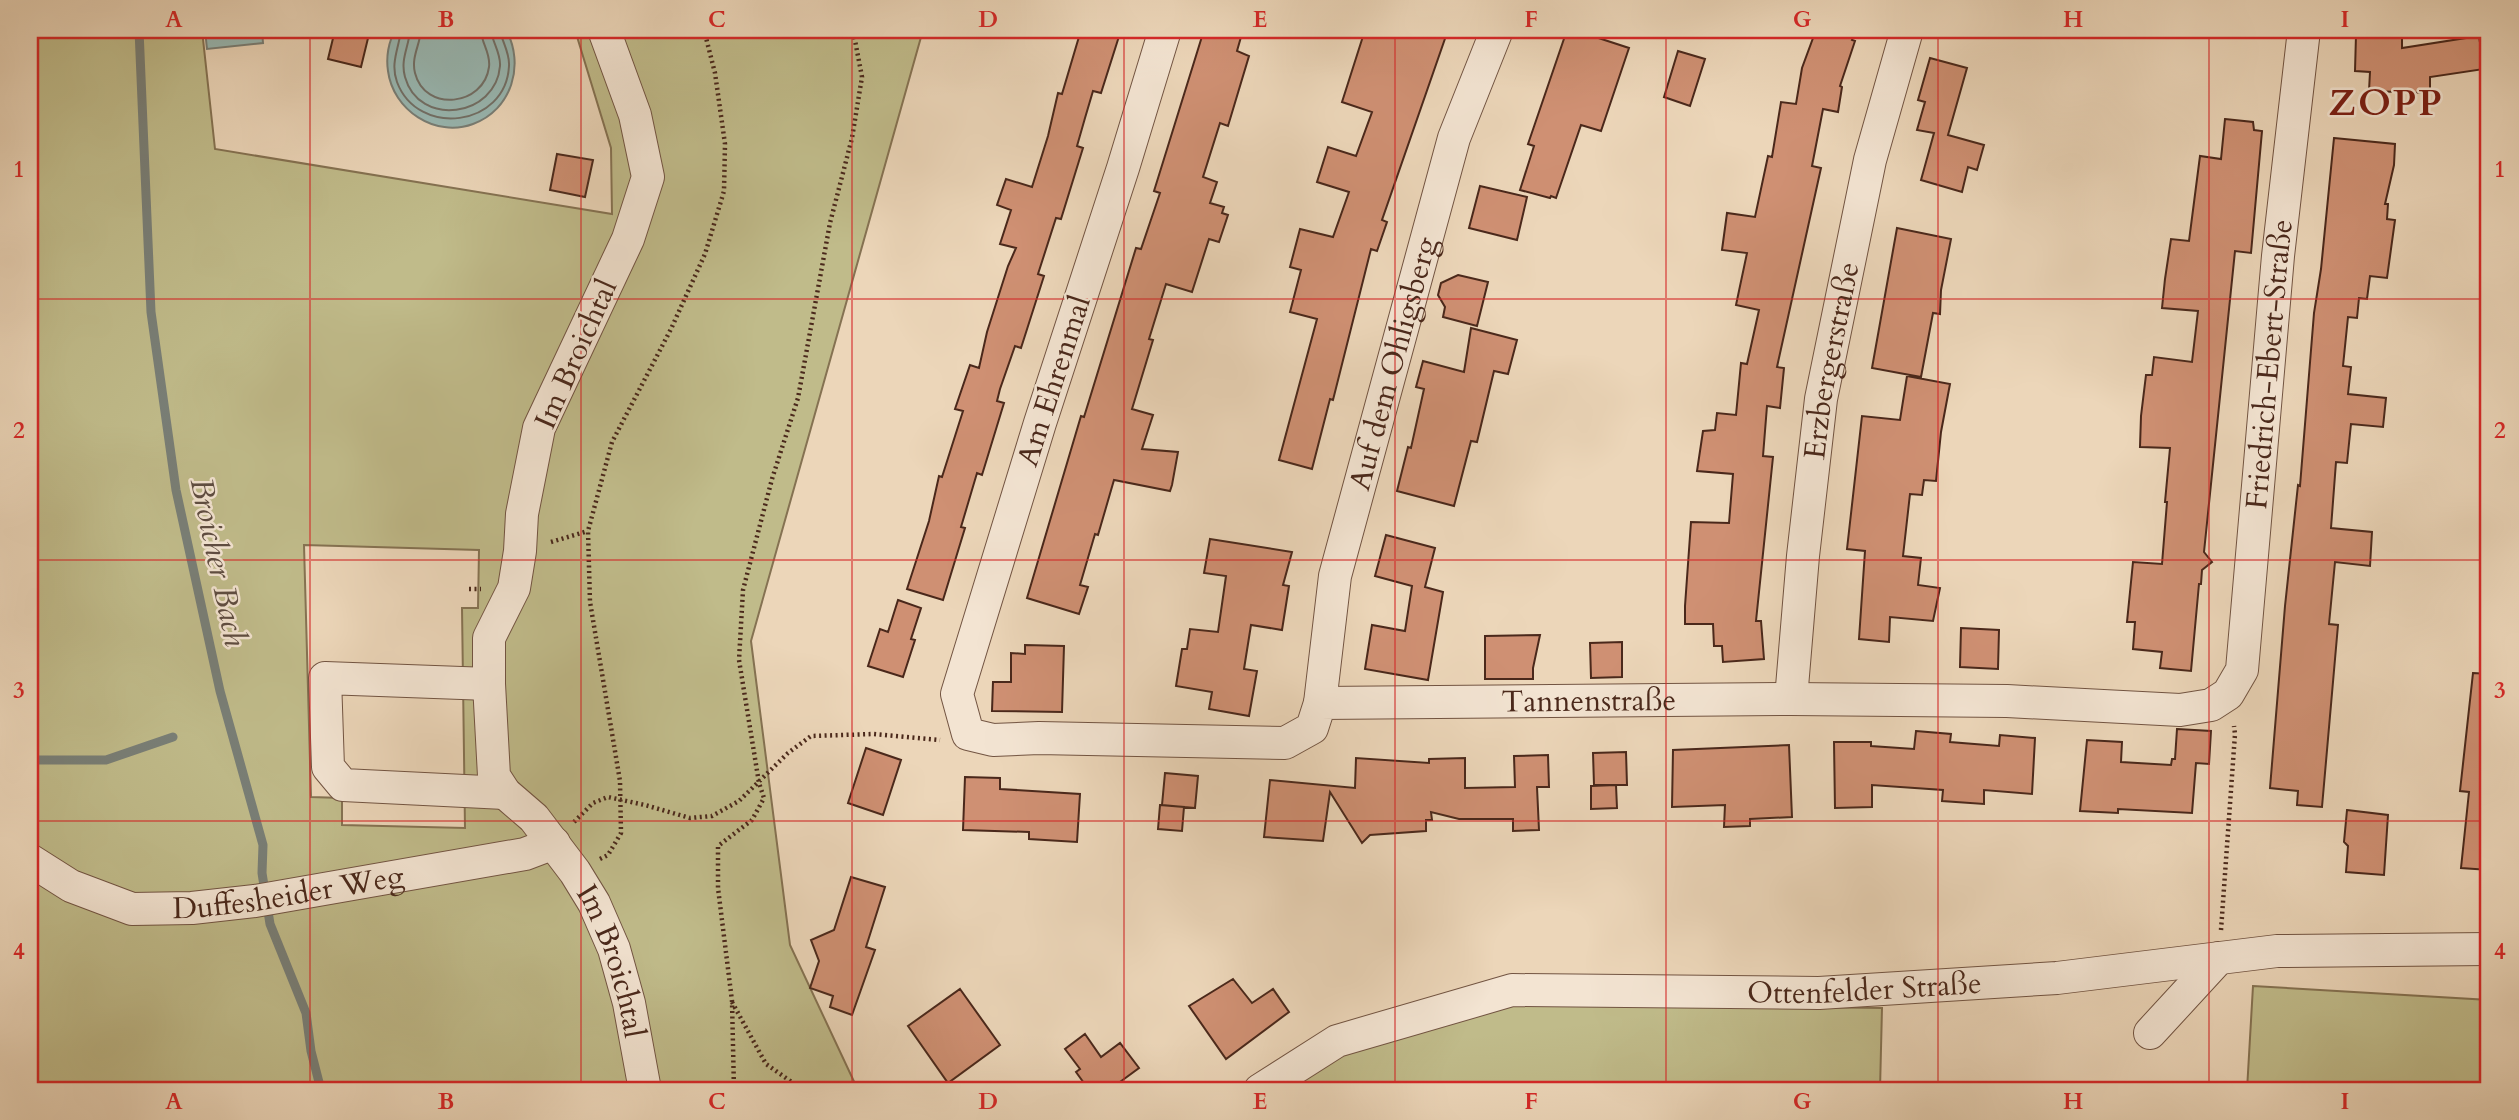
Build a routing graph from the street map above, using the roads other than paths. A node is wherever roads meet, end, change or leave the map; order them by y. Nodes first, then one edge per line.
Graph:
1 (1165, 30) edge
2 (1497, 30) edge
3 (1907, 30) edge
4 (2304, 30) edge
5 (601, 34) edge
6 (489, 684) junction
7 (2228, 694) joint
8 (1791, 699) junction
9 (1320, 703) junction
10 (505, 793) junction
11 (554, 843) junction
12 (30, 860) edge
13 (2489, 949) edge
14 (2219, 958) junction
15 (2150, 1033) dead end
16 (645, 1090) edge
17 (1260, 1090) edge

1 - 9 street, Am Ehrenmal
2 - 9 street, Auf dem Ohligsberg
3 - 8 street, Erzbergerstraße
4 - 7 street, Friedrich-Ebert-Straße
5 - 6 street, Im Broichtal
6 - 10 street, Im Broichtal
6 - 10 street
7 - 8 street, Tannenstraße
8 - 9 street, Tannenstraße
10 - 11 street, Im Broichtal
11 - 12 street, Duffesheider Weg
11 - 16 street, Im Broichtal
13 - 14 street, Ottenfelder Straße
14 - 15 street
14 - 17 street, Ottenfelder Straße

